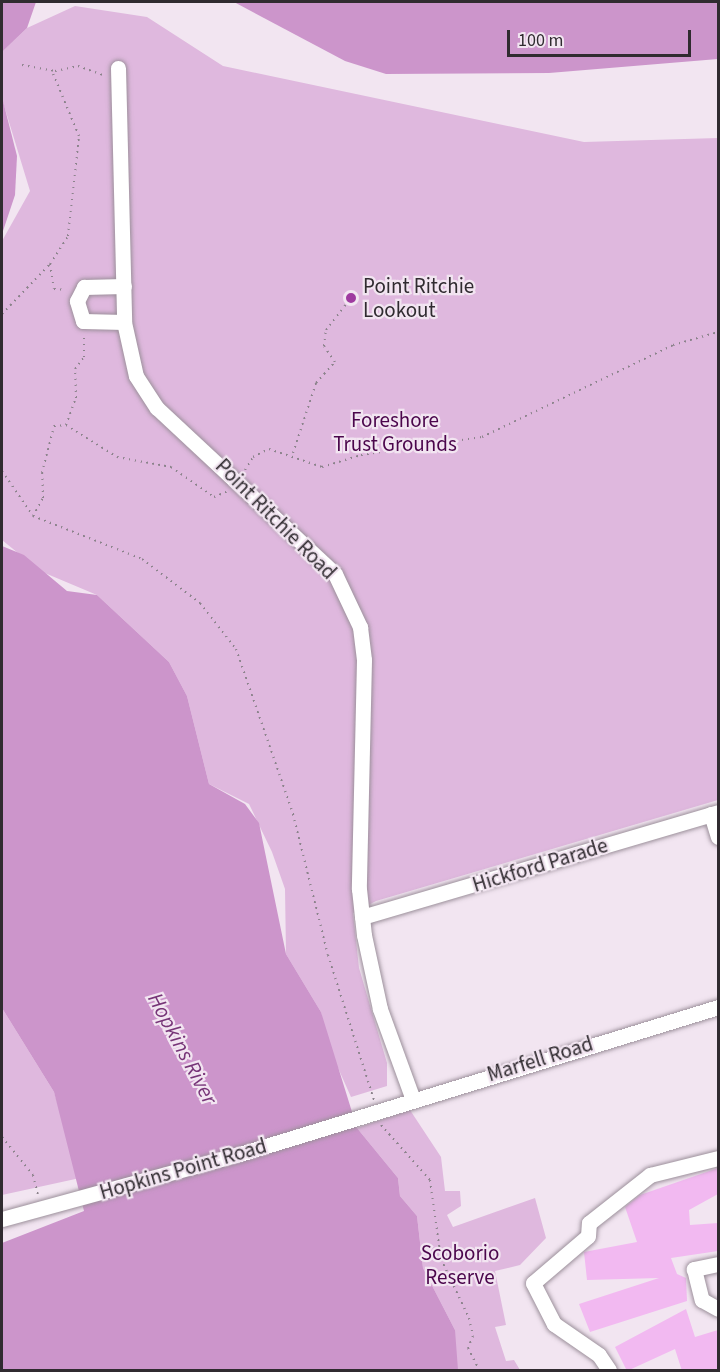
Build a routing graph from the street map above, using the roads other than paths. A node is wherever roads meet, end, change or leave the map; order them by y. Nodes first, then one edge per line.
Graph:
1 (118, 75) road end
2 (124, 286) junction
3 (124, 322) junction
4 (715, 813) edge
5 (718, 837) edge
6 (362, 917) junction
7 (718, 1007) edge
8 (412, 1097) junction
9 (369, 1111) joint
10 (718, 1158) edge
11 (2, 1219) edge
12 (718, 1264) edge
13 (718, 1309) edge
14 (609, 1371) edge

1 - 2 street, Point Ritchie Road
2 - 3 street, Point Ritchie Road
2 - 3 street
3 - 6 street, Point Ritchie Road
4 - 5 street
4 - 6 street, Hickford Parade
6 - 8 street, Point Ritchie Road
7 - 8 street, Marfell Road
8 - 9 street, Marfell Road
9 - 11 street, Hopkins Point Road
10 - 14 street
12 - 13 street

